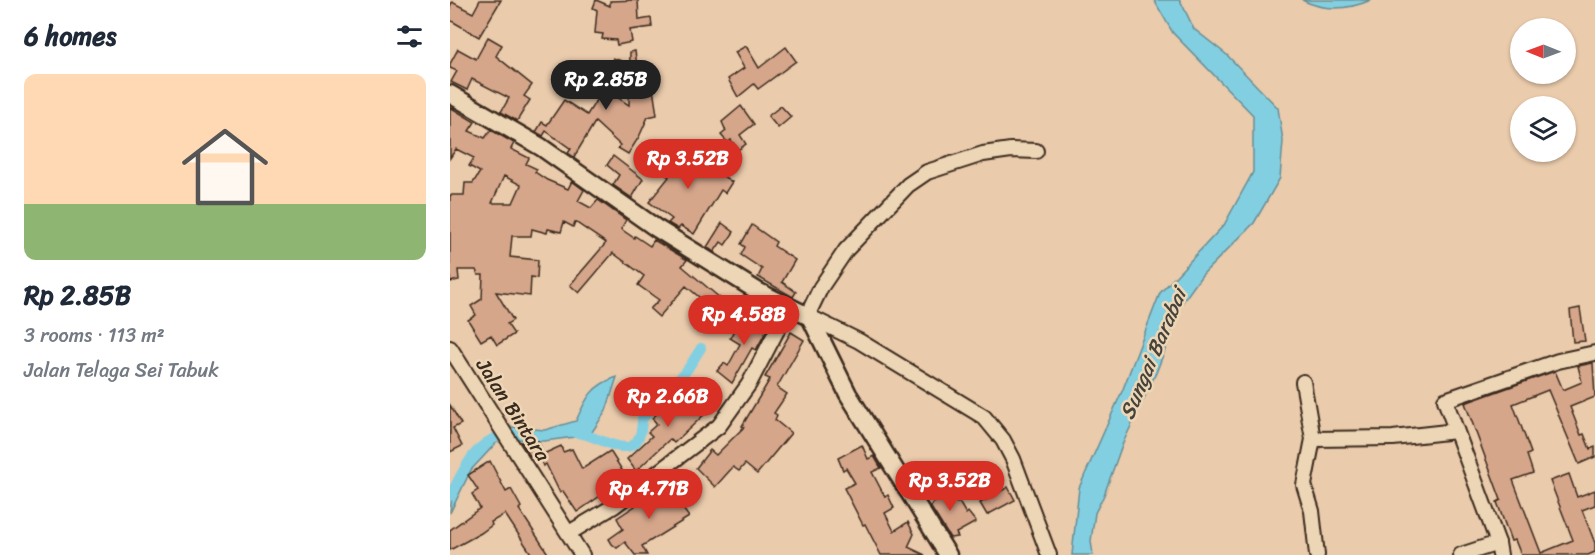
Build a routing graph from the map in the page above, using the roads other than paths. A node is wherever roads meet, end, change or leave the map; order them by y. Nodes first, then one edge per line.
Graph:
1 (450, 94) edge
2 (1036, 151) dead end
3 (789, 307) junction
4 (809, 316) junction
5 (1595, 352) edge
6 (452, 355) edge
7 (1303, 382) dead end
8 (1456, 431) junction
9 (1313, 439) junction
10 (569, 532) junction
11 (1499, 549) edge
12 (582, 555) edge
13 (948, 555) edge
14 (1049, 555) edge
15 (1317, 555) edge
16 (1461, 555) edge

1 - 3 main road
2 - 4 street
3 - 4 main road
3 - 10 street
4 - 13 main road
4 - 14 street
5 - 8 street
6 - 10 street, Jalan Bintara
7 - 9 street
8 - 9 street
8 - 11 street
9 - 15 street
10 - 12 street, Jalan Bintara
11 - 16 street

